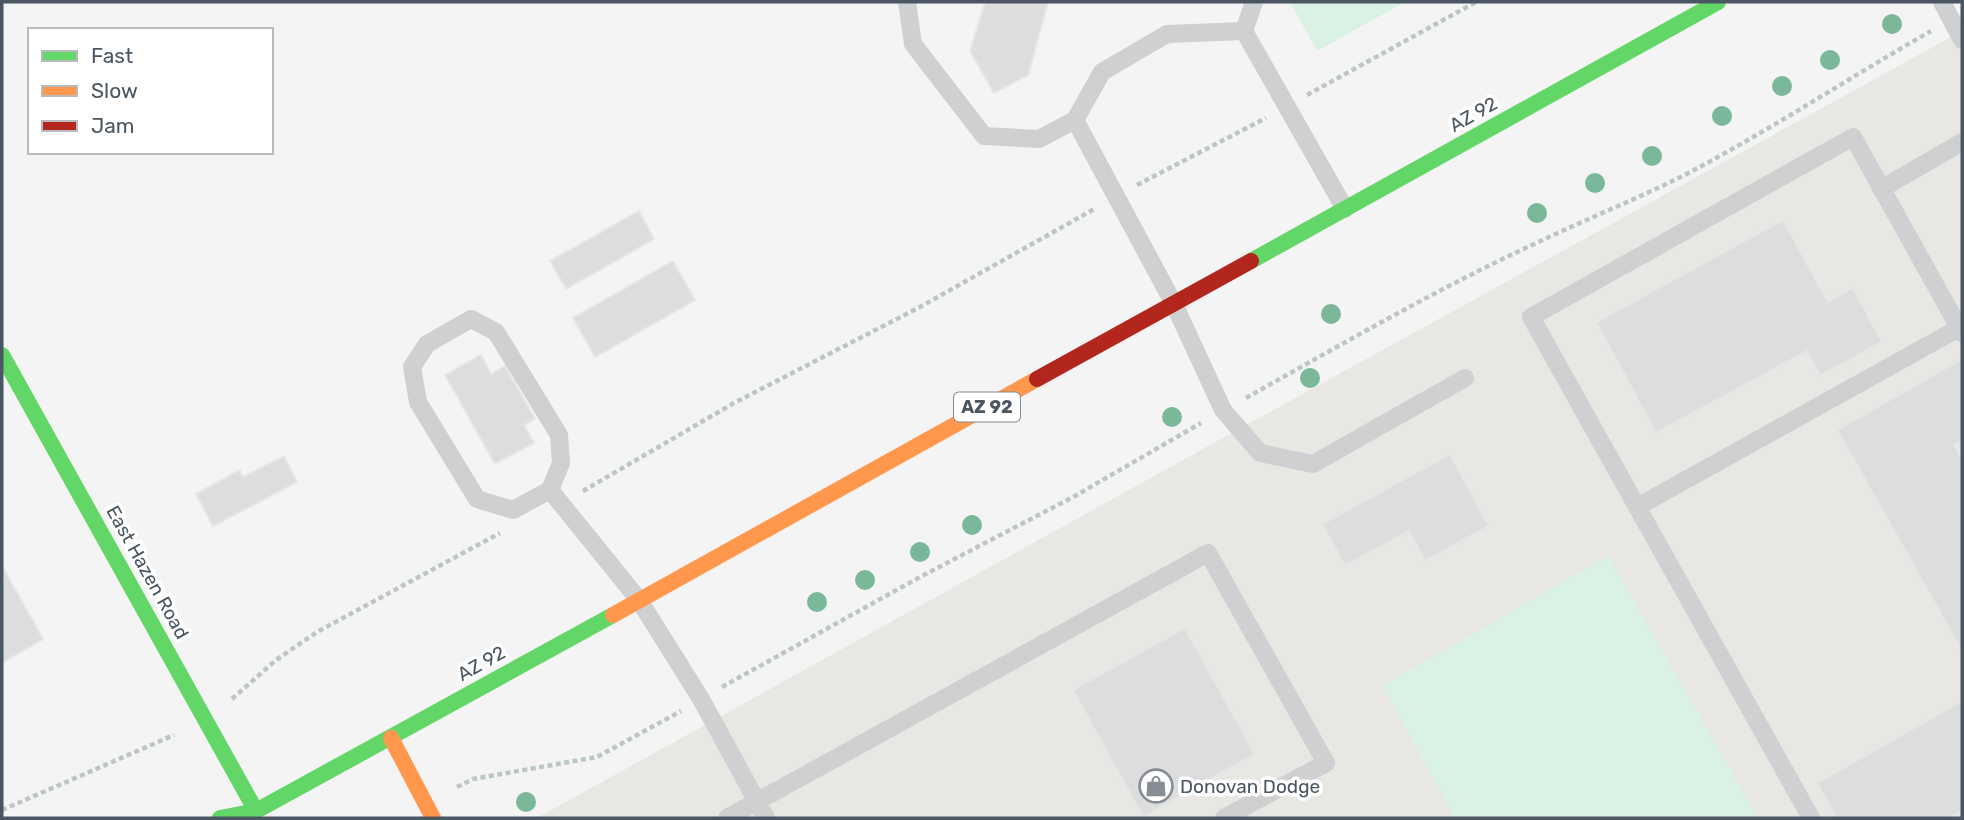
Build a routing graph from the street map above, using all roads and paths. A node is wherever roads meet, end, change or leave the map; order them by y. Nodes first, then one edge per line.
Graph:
1 (906, 2) edge
2 (1254, 2) edge
3 (1476, 2) edge
4 (1718, 2) edge
5 (1942, 2) edge
6 (1951, 19) junction
7 (1244, 31) junction
8 (1962, 40) edge
9 (1287, 106) junction
10 (1075, 120) junction
11 (1962, 142) edge
12 (1881, 189) junction
13 (1116, 196) junction
14 (1345, 209) junction
15 (1174, 304) junction
16 (1961, 331) edge
17 (2, 355) edge
18 (1465, 378) dead end
19 (1223, 410) junction
20 (555, 497) junction
21 (1637, 507) junction
22 (502, 532) dead end
23 (639, 600) junction
24 (701, 699) junction
25 (205, 717) junction
26 (391, 738) junction
27 (756, 802) junction
28 (2, 810) edge
29 (429, 811) edge
30 (252, 814) edge
31 (220, 818) edge
32 (727, 818) edge
33 (766, 818) edge
34 (1224, 818) edge
35 (1811, 818) edge

1 - 10 lane
2 - 7 lane
3 - 9 path
4 - 14 main road, AZ 92 / AZ 92
5 - 6 lane
6 - 8 lane
6 - 19 path
7 - 9 lane
7 - 10 lane
9 - 13 path
9 - 14 lane
10 - 13 lane
11 - 12 lane
12 - 16 lane
12 - 21 lane
13 - 15 lane
13 - 20 path
14 - 15 main road, AZ 92 / AZ 92
15 - 19 lane
15 - 23 main road, AZ 92 / AZ 92
16 - 21 lane
17 - 25 main road, East Hazen Road
18 - 19 lane
19 - 24 path
20 - 20 lane
20 - 23 lane
21 - 35 lane
22 - 25 path
23 - 24 lane
23 - 26 main road, AZ 92 / AZ 92
24 - 27 lane
24 - 29 path
25 - 28 path
25 - 30 main road, East Hazen Road
26 - 29 main road
26 - 30 main road, AZ 92 / AZ 92
27 - 32 lane
27 - 33 lane
27 - 34 lane
30 - 31 main road, AZ 92

